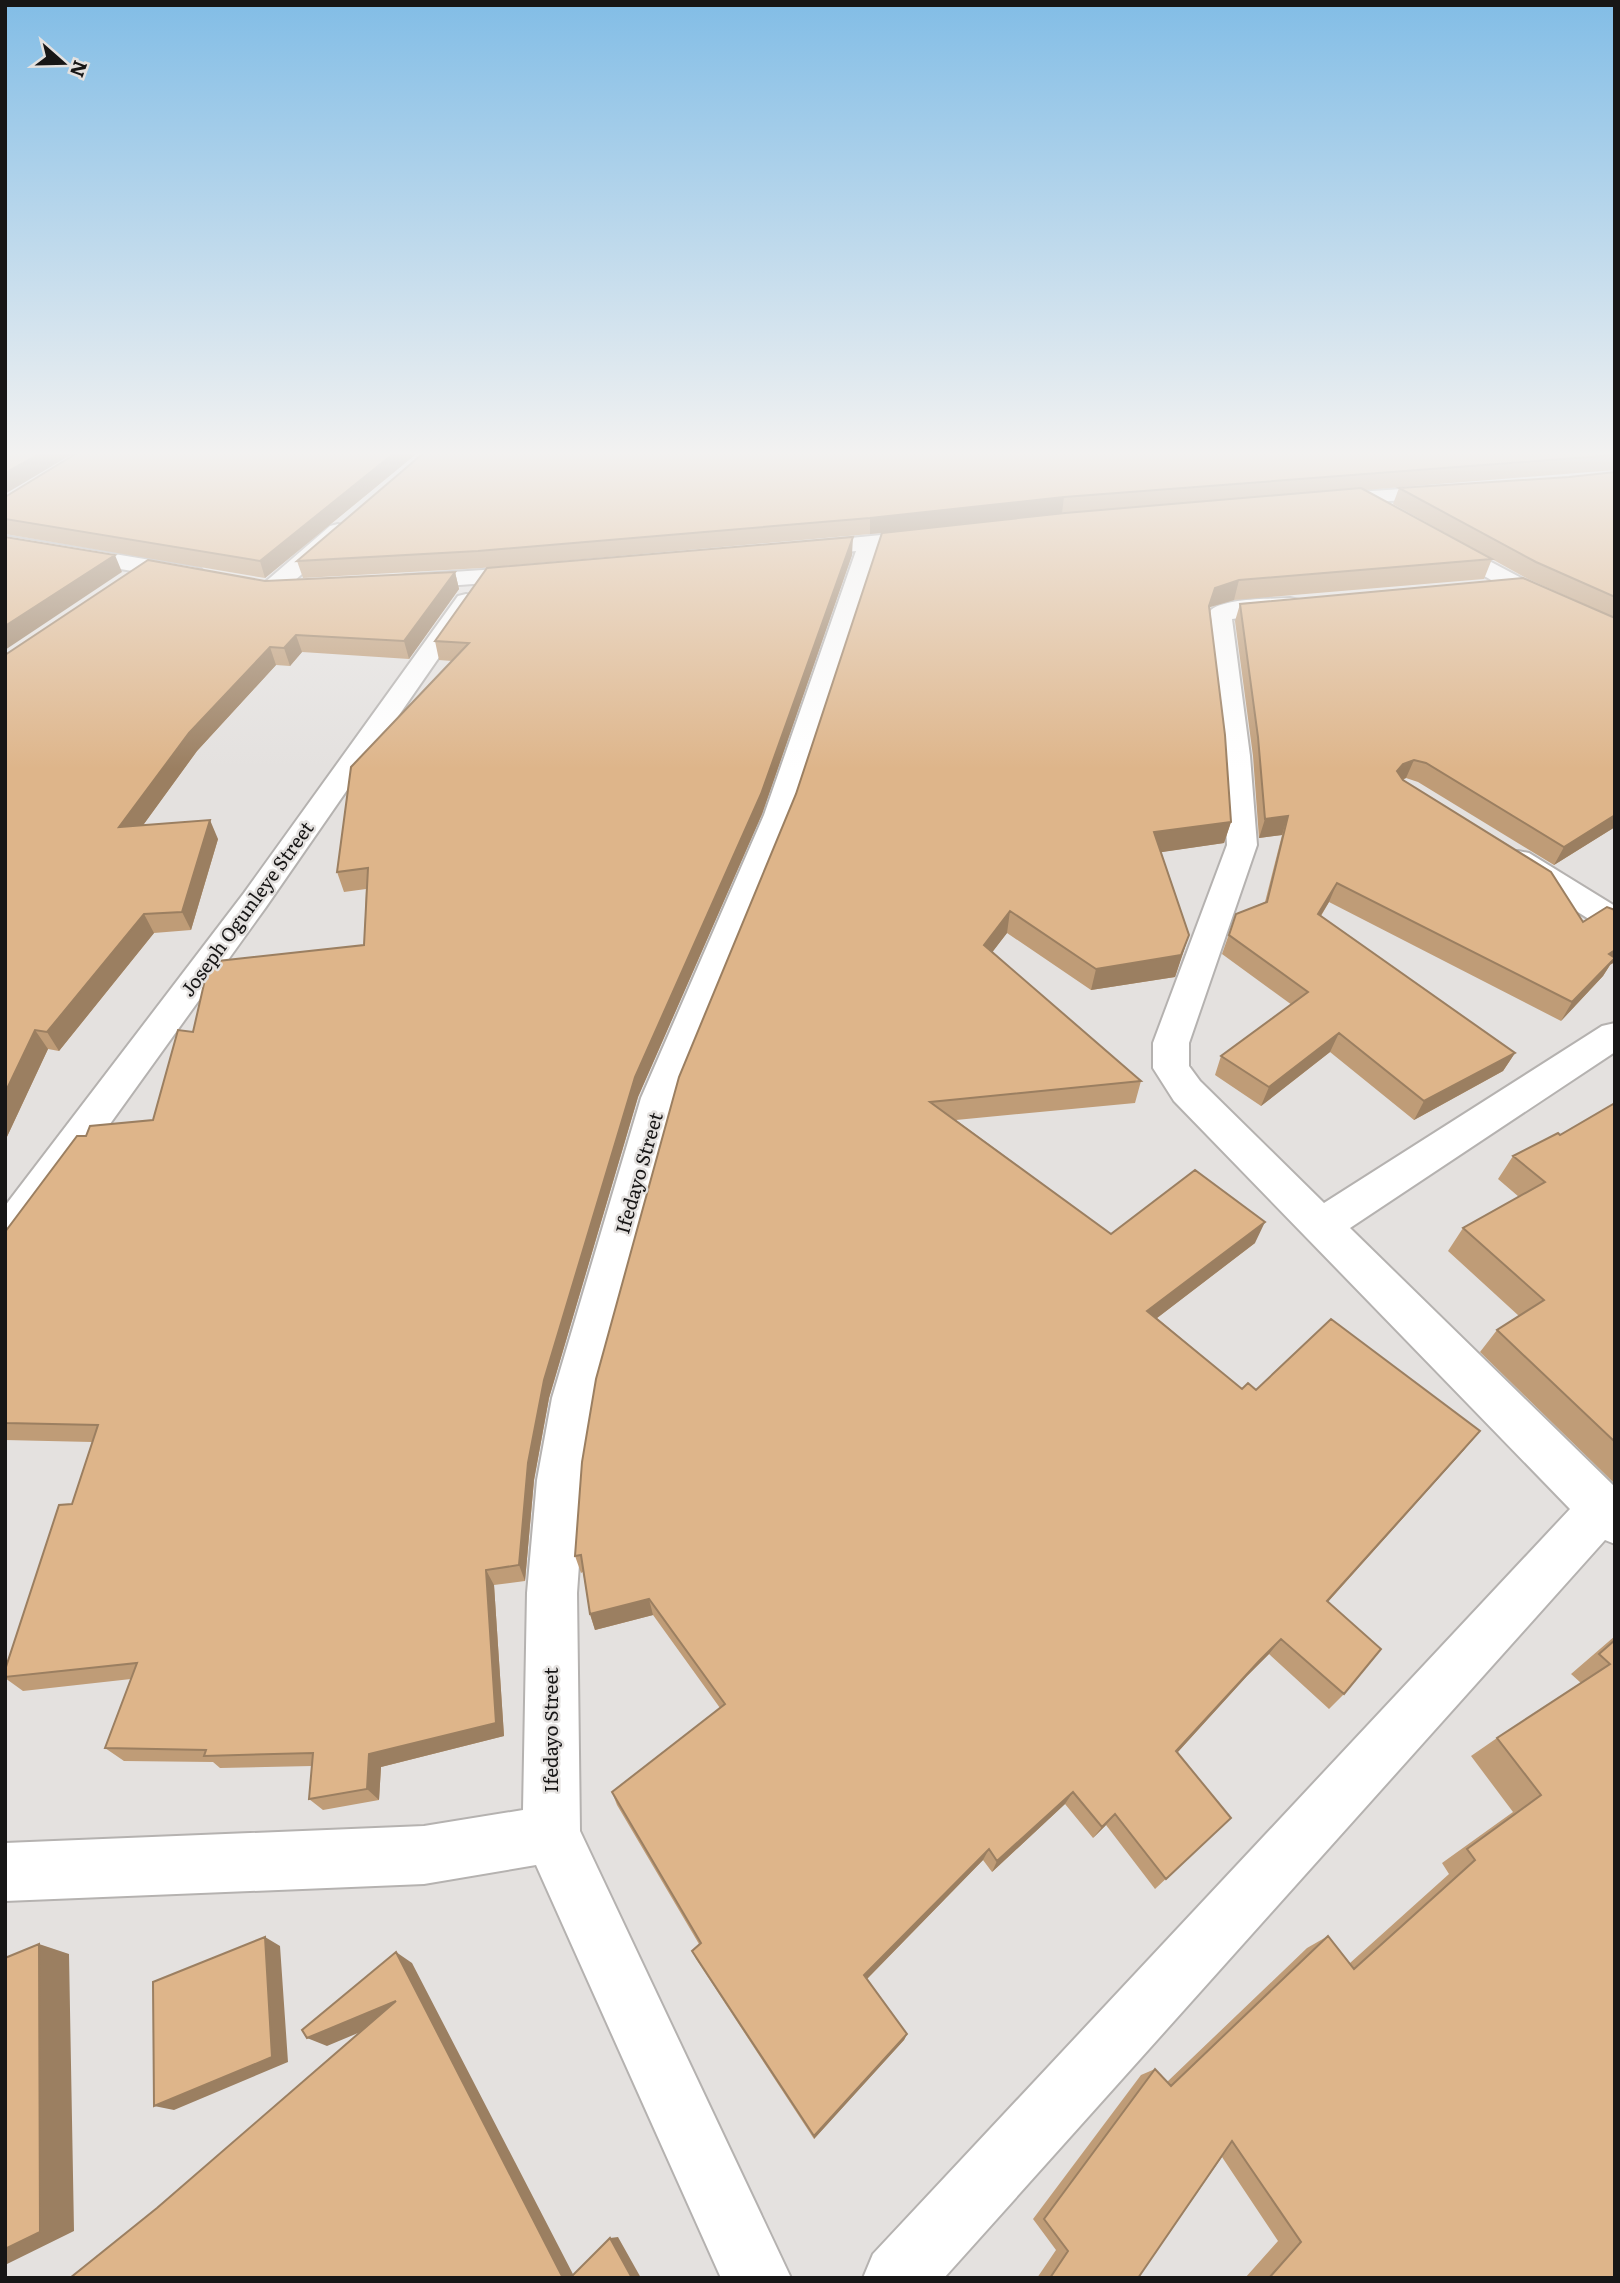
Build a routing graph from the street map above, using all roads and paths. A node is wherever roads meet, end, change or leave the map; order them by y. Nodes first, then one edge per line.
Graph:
1 (90, 557) edge
2 (309, 557) edge
3 (866, 557) edge
4 (1466, 557) edge
5 (150, 566) junction
6 (552, 572) edge
7 (482, 578) junction
8 (217, 579) edge
9 (390, 583) edge
10 (244, 584) edge
11 (1519, 586) junction
12 (311, 587) edge
13 (117, 589) edge
14 (271, 589) junction
15 (1478, 590) edge
16 (1316, 603) edge
17 (1615, 630) edge
18 (1499, 848) edge
19 (1615, 921) edge
20 (1615, 1035) edge
21 (1321, 1226) junction
22 (5, 1237) edge
23 (1608, 1515) edge
24 (551, 1834) junction
25 (5, 1872) edge
26 (757, 2278) edge
27 (897, 2278) edge

1 - 5 street
2 - 14 street
3 - 24 street, Ifedayo Street
4 - 11 street
5 - 8 street
5 - 13 street
6 - 7 street
7 - 9 street
7 - 22 street, Joseph Ogunleye Street
10 - 14 street
11 - 15 street
11 - 17 street
12 - 14 street
16 - 21 street
18 - 19 street
20 - 21 street
21 - 23 street
23 - 27 street
24 - 25 street
24 - 26 street

